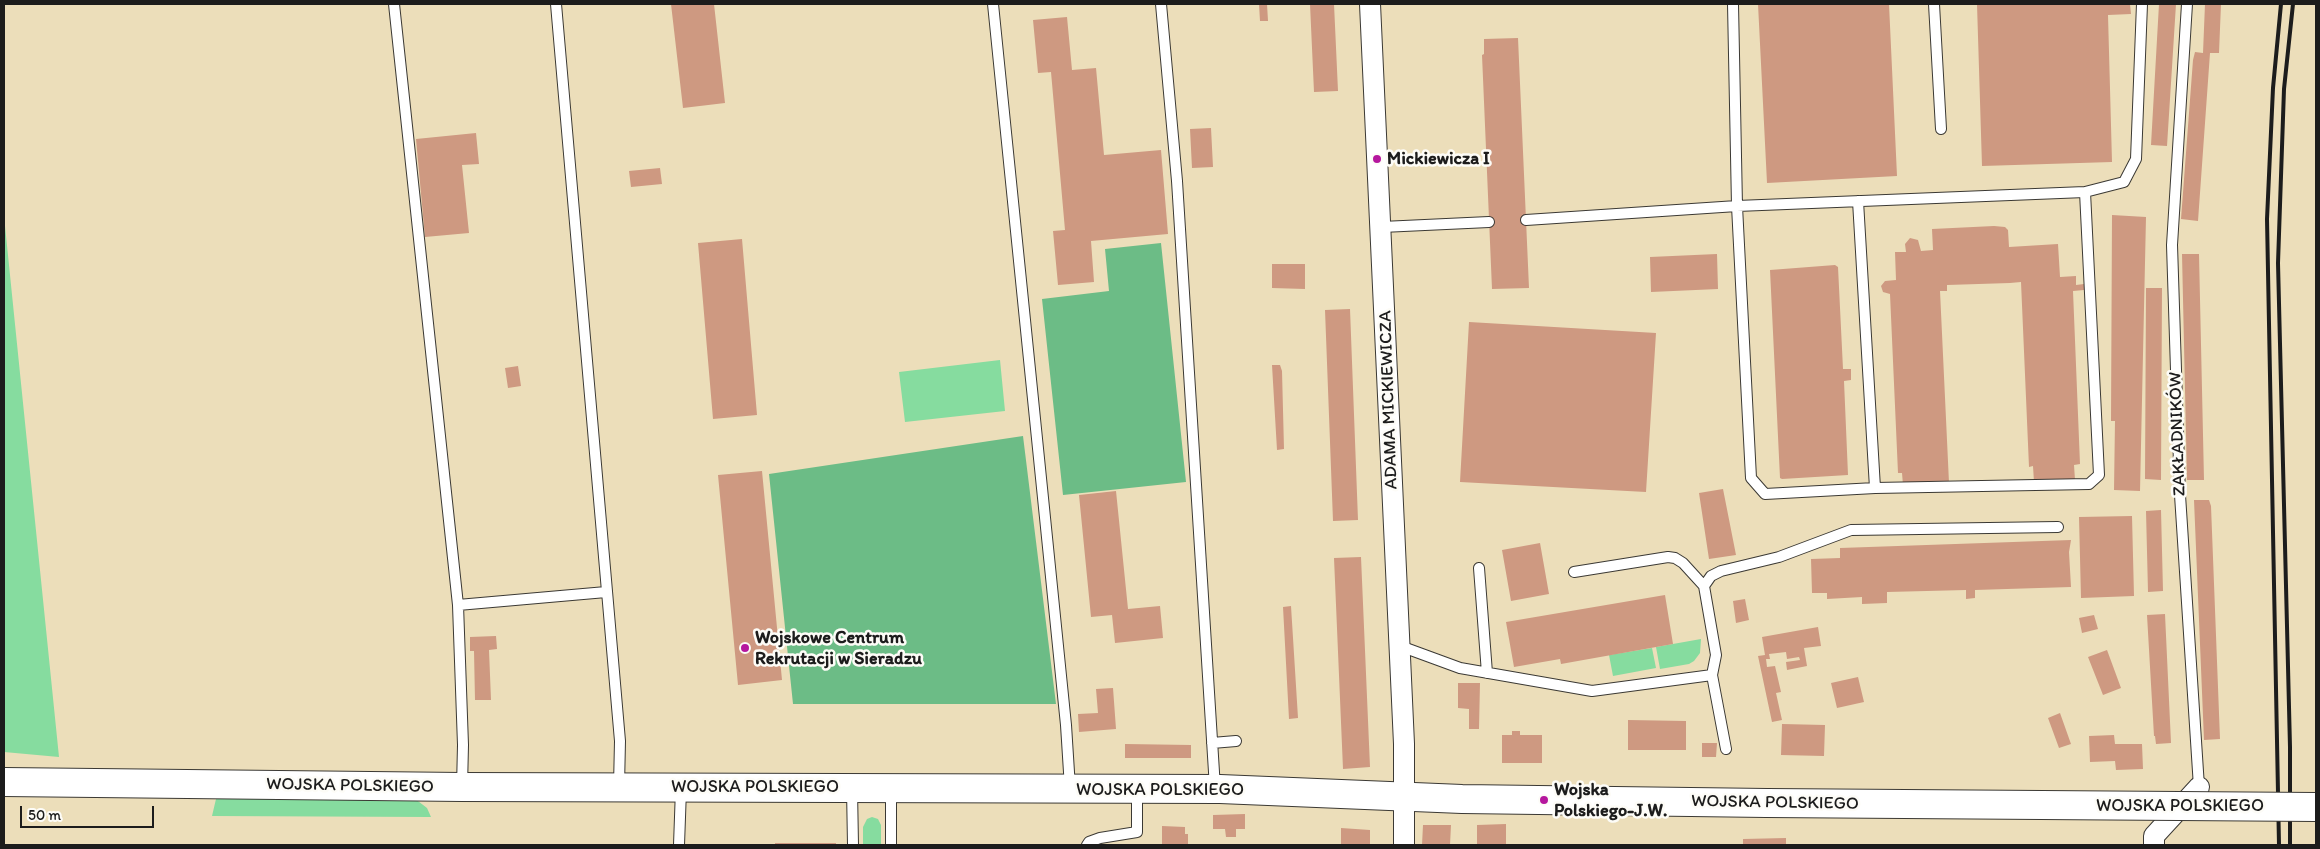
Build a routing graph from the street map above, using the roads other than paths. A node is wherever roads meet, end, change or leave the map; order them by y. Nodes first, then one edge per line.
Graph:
1 (394, 4) edge
2 (556, 4) edge
3 (996, 4) edge
4 (1161, 4) edge
5 (1370, 4) edge
6 (1733, 4) edge
7 (1934, 4) edge
8 (2142, 4) edge
9 (2187, 4) edge
10 (1941, 129) dead end
11 (2085, 192) junction
12 (1858, 201) junction
13 (1737, 206) junction
14 (1526, 220) dead end
15 (1489, 222) dead end
16 (1382, 227) junction
17 (1875, 488) junction
18 (2058, 527) dead end
19 (1480, 568) dead end
20 (1574, 572) dead end
21 (1704, 586) junction
22 (606, 592) junction
23 (458, 605) junction
24 (1400, 646) junction
25 (1487, 673) junction
26 (1712, 675) junction
27 (1236, 741) dead end
28 (1212, 743) junction
29 (1726, 749) dead end
30 (4, 782) edge
31 (462, 787) junction
32 (619, 787) junction
33 (681, 787) junction
34 (2199, 787) joint
35 (852, 788) junction
36 (891, 788) junction
37 (1070, 789) junction
38 (1215, 789) junction
39 (1137, 790) junction
40 (1404, 796) junction
41 (2316, 807) edge
42 (1116, 840) edge
43 (679, 845) edge
44 (853, 845) edge
45 (891, 845) edge
46 (1087, 845) edge
47 (1404, 845) edge
48 (2154, 845) edge

1 - 23 lane
2 - 22 lane
3 - 37 lane
4 - 28 lane
5 - 16 street, ADAMA MICKIEWICZA
6 - 13 lane
7 - 10 lane
8 - 11 lane
9 - 34 lane, ZAKŁADNIKÓW
11 - 12 lane
11 - 17 lane
12 - 13 lane
12 - 17 lane
13 - 14 lane
13 - 17 lane
15 - 16 lane
16 - 24 street, ADAMA MICKIEWICZA
18 - 21 lane
19 - 25 lane
20 - 21 lane
21 - 26 lane
22 - 23 lane
22 - 32 lane
23 - 31 lane
24 - 25 lane
24 - 40 street, ADAMA MICKIEWICZA
25 - 26 lane
26 - 29 lane
27 - 28 lane
28 - 38 lane
30 - 31 main road, WOJSKA POLSKIEGO
31 - 32 main road, WOJSKA POLSKIEGO
32 - 33 main road, WOJSKA POLSKIEGO
33 - 35 main road, WOJSKA POLSKIEGO
33 - 43 lane
34 - 48 street, ZAKŁADNIKÓW
35 - 36 main road, WOJSKA POLSKIEGO
35 - 44 lane
36 - 37 main road, WOJSKA POLSKIEGO
36 - 45 lane
37 - 39 main road, WOJSKA POLSKIEGO
38 - 39 main road, WOJSKA POLSKIEGO
38 - 40 main road, WOJSKA POLSKIEGO
39 - 42 lane
40 - 41 main road, WOJSKA POLSKIEGO, bridge
40 - 47 street, ADAMA MICKIEWICZA
42 - 46 lane

